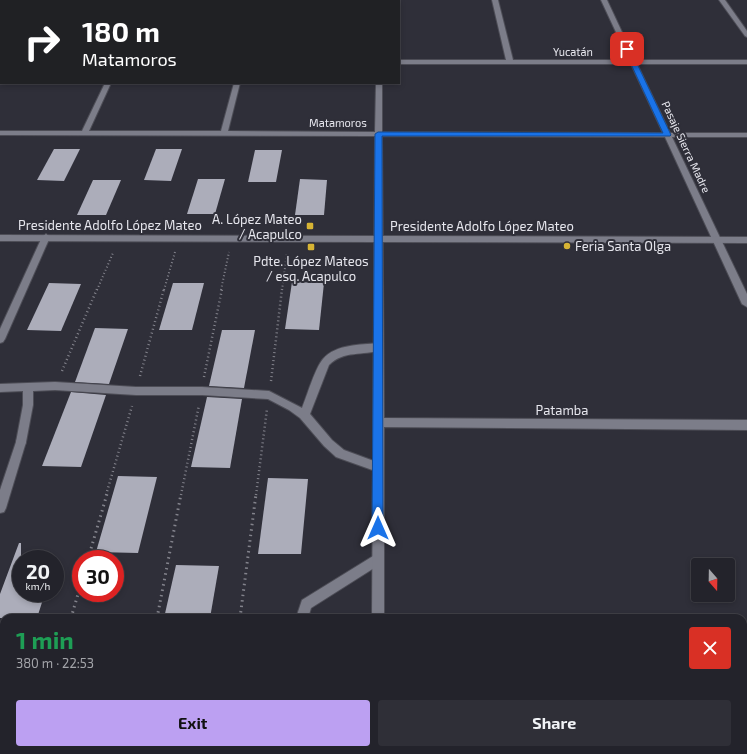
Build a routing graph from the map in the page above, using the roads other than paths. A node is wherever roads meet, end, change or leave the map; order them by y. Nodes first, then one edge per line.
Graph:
1 (495, 0) edge
2 (604, 0) edge
3 (722, 0) edge
4 (747, 35) edge
5 (400, 62) edge
6 (510, 62) junction
7 (633, 62) junction
8 (747, 62) edge
9 (108, 84) edge
10 (237, 84) edge
11 (379, 84) edge
12 (0, 133) edge
13 (85, 133) junction
14 (224, 134) junction
15 (378, 134) junction
16 (667, 135) junction
17 (747, 135) edge
18 (46, 237) junction
19 (0, 238) edge
20 (378, 239) junction
21 (717, 240) junction
22 (747, 240) edge
23 (747, 304) edge
24 (0, 339) edge
25 (378, 347) junction
26 (28, 387) junction
27 (0, 388) edge
28 (304, 415) junction
29 (378, 422) junction
30 (747, 425) edge
31 (378, 467) junction
32 (0, 508) edge
33 (378, 559) junction
34 (303, 614) edge
35 (378, 614) edge

1 - 6 street
2 - 7 street, Pasaje Sierra Madre
3 - 4 street
5 - 6 street, Yucatán
6 - 7 street, Yucatán
7 - 8 street, Yucatán
7 - 16 street, Pasaje Sierra Madre
9 - 13 street
10 - 14 street
11 - 15 street
12 - 13 street, Matamoros
13 - 14 street, Matamoros
14 - 15 street, Matamoros
15 - 16 street, Matamoros
15 - 20 street
16 - 17 street, Matamoros
16 - 21 street, Pasaje Sierra Madre
18 - 19 street, Presidente Adolfo López Mateo
18 - 20 street, Presidente Adolfo López Mateo
18 - 24 street
20 - 21 street, Presidente Adolfo López Mateo
20 - 25 street
21 - 22 street, Presidente Adolfo López Mateo
21 - 23 street, Pasaje Sierra Madre
25 - 28 street
25 - 29 street
26 - 27 street
26 - 28 street
26 - 32 street
28 - 31 street
29 - 30 street, Patamba
29 - 31 street
31 - 33 street
33 - 34 street
33 - 35 street

